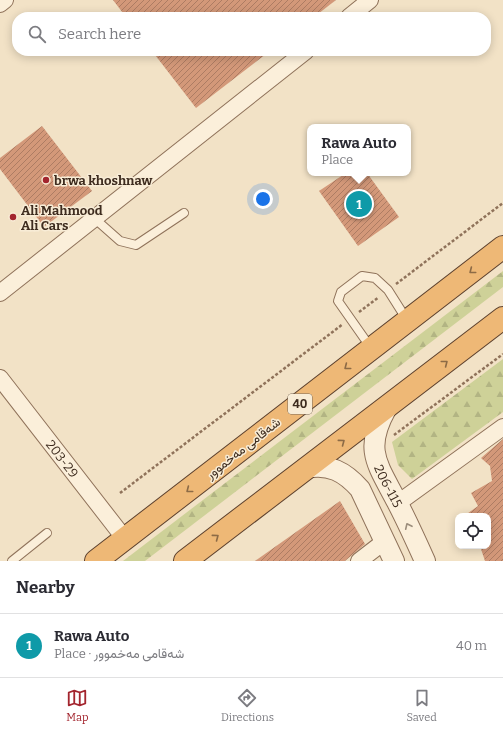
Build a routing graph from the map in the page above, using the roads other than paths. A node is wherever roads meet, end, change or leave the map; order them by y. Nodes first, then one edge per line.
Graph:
1 (5, 0) edge
2 (370, 0) edge
3 (0, 4) edge
4 (355, 12) edge
5 (300, 56) edge
6 (184, 212) dead end
7 (94, 218) junction
8 (503, 247) edge
9 (0, 293) edge
10 (503, 318) edge
11 (408, 320) junction
12 (371, 348) junction
13 (0, 378) edge
14 (386, 409) junction
15 (503, 427) edge
16 (306, 468) junction
17 (382, 475) junction
18 (360, 489) junction
19 (398, 503) junction
20 (47, 533) dead end
21 (125, 539) junction
22 (385, 541) junction
23 (12, 561) edge
24 (96, 561) edge
25 (185, 561) edge
26 (360, 561) edge
27 (394, 561) edge
28 (425, 561) edge

1 - 3 street
2 - 4 street
5 - 7 street
6 - 7 lane
7 - 9 street
8 -> 11 highway, شەقامی مەخموور / 40
14 -> 10 highway
11 - 12 highway, شەقامی مەخموور / 40
11 - 12 lane
12 -> 21 highway, شەقامی مەخموور / 40
13 - 21 street, 203-29
16 -> 14 highway
14 - 17 street, 206-115
15 - 19 street
16 - 18 street, 206-115
25 -> 16 highway
17 - 18 street
17 - 19 street, 206-115
18 - 22 street, 206-115
28 -> 19 street, 206-115
20 - 23 lane
21 - 24 highway, شەقامی مەخموور / 40
22 - 26 street
22 - 27 street, 206-115

